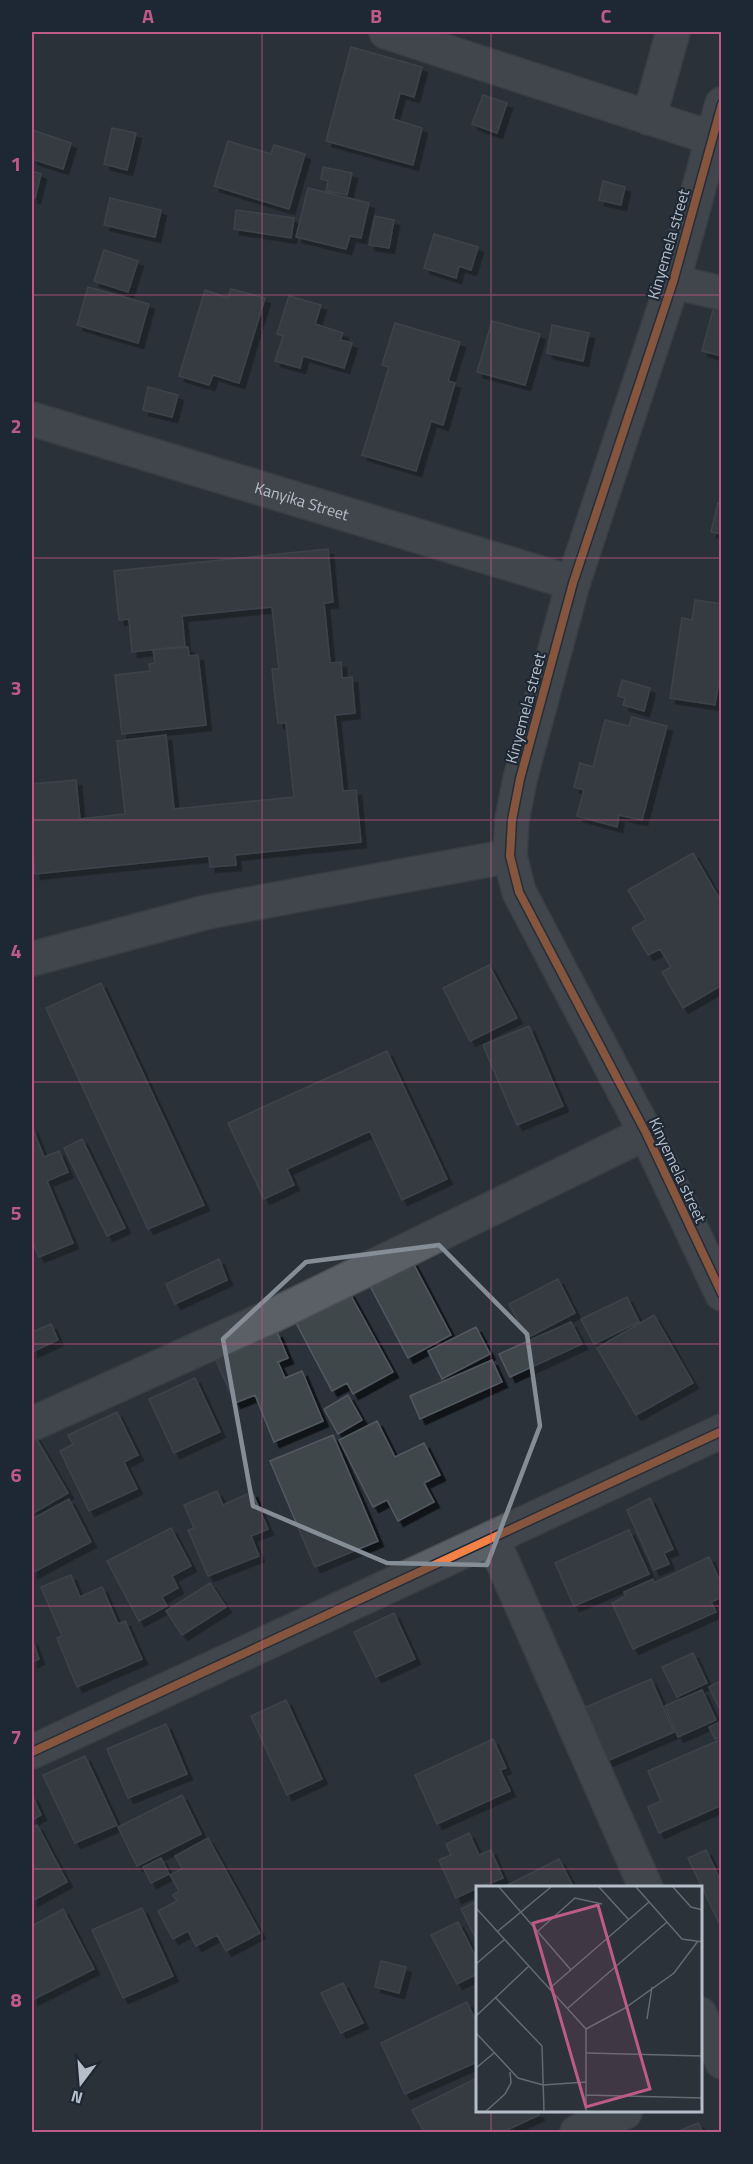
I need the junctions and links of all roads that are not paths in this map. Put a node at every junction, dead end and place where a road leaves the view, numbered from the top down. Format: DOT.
graph roads {
  1 [pos="386,32"];
  2 [pos="673,32"];
  3 [pos="722,104"];
  4 [pos="649,118"];
  5 [pos="712,138"];
  6 [pos="673,282"];
  7 [pos="722,293"];
  8 [pos="32,418"];
  9 [pos="573,583"];
  10 [pos="510,856"];
  11 [pos="32,959"];
  12 [pos="646,1133"];
  13 [pos="722,1294"];
  14 [pos="32,1424"];
  15 [pos="722,1431"];
  16 [pos="492,1538"];
  17 [pos="32,1752"];
  18 [pos="645,1886"];
  19 [pos="702,2018"];
  20 [pos="722,2062"];
  21 [pos="722,2069"];
  22 [pos="702,2077"];
  23 [pos="623,2113"];
  24 [pos="577,2133"];
  1 -- 4 [label="street"];
  2 -- 4 [label="street"];
  3 -- 5 [label="street, Kinyemela street"];
  4 -- 5 [label="street"];
  5 -- 6 [label="street, Kinyemela street"];
  6 -- 7 [label="street"];
  6 -- 9 [label="street, Kinyemela street"];
  8 -- 9 [label="street, Kanyika Street"];
  9 -- 10 [label="street, Kinyemela street"];
  10 -- 11 [label="street"];
  10 -- 12 [label="street, Kinyemela street"];
  12 -- 13 [label="street, Kinyemela street"];
  12 -- 14 [label="street"];
  15 -- 16 [label="street"];
  16 -- 17 [label="street"];
  16 -- 18 [label="street"];
  19 -- 20 [label="street"];
  21 -- 22 [label="street"];
  23 -- 24 [label="street"];
}
